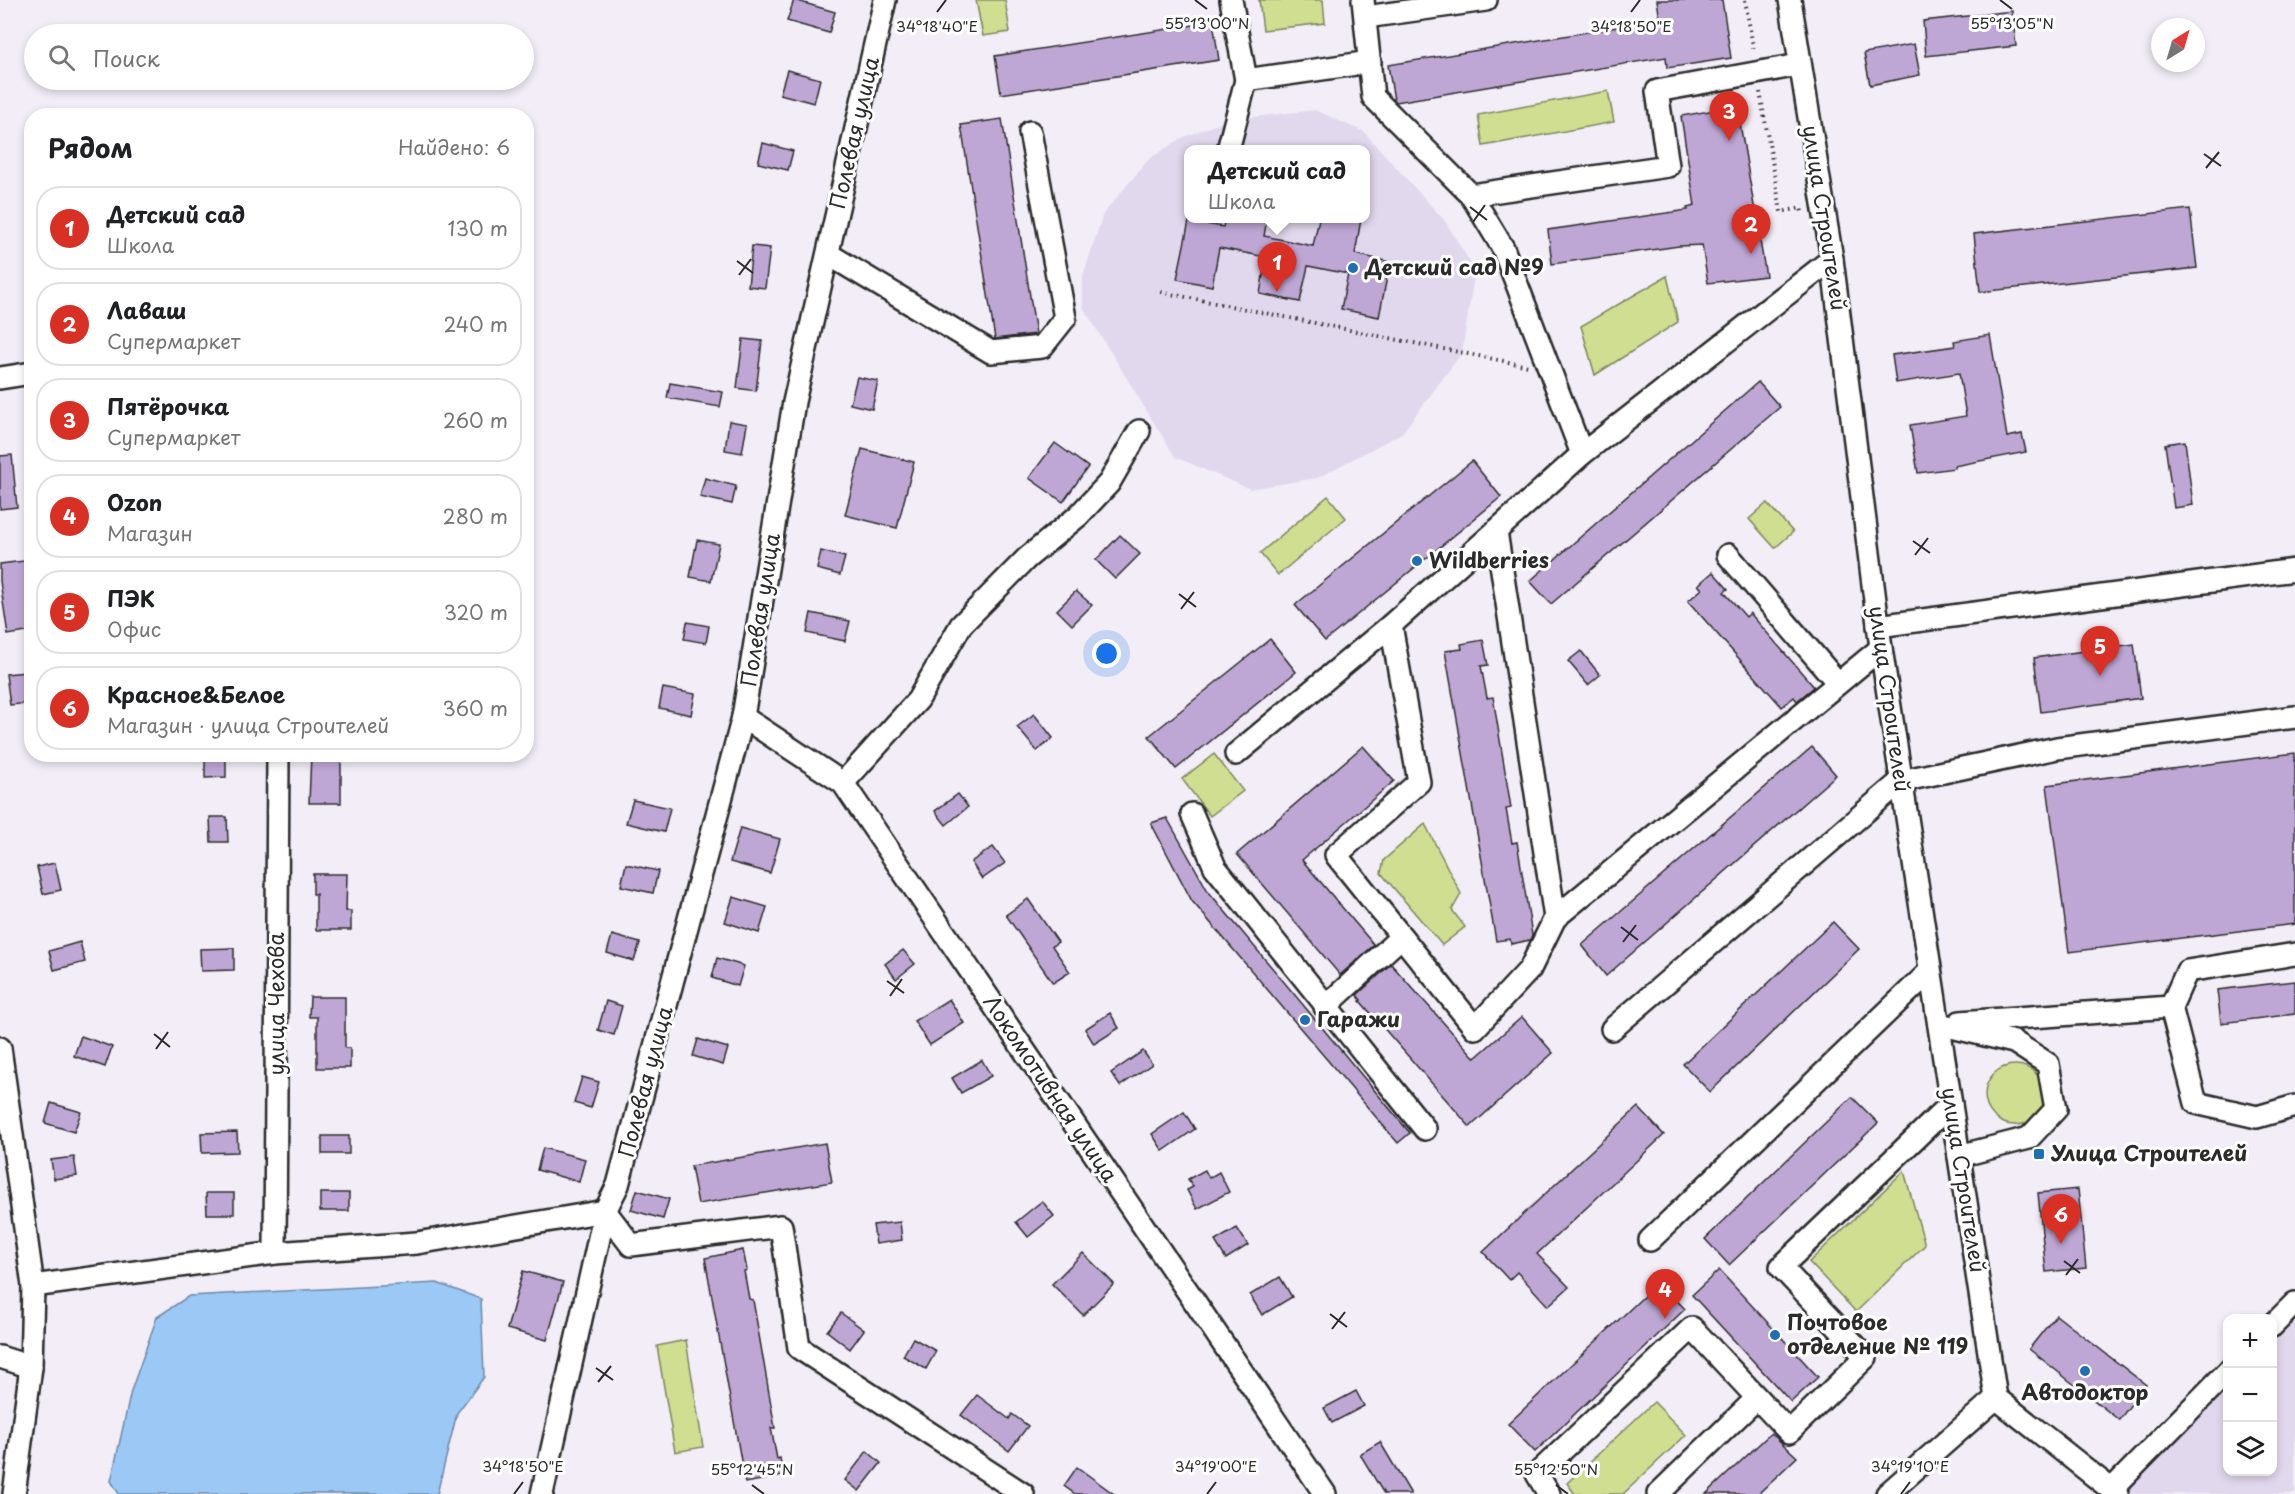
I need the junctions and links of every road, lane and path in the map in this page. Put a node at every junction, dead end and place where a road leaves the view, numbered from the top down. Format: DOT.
graph roads {
  1 [pos="885,0"];
  2 [pos="1231,0"];
  3 [pos="1486,0"];
  4 [pos="1745,0"];
  5 [pos="1790,0"];
  6 [pos="1365,9"];
  7 [pos="1370,62"];
  8 [pos="1799,64"];
  9 [pos="1757,72"];
  10 [pos="1246,80"];
  11 [pos="1030,132"];
  12 [pos="1229,145"];
  13 [pos="1471,195"];
  14 [pos="1803,219"];
  15 [pos="828,254"];
  16 [pos="1832,259"];
  17 [pos="1161,292"];
  18 [pos="1550,371"];
  19 [pos="24,375"];
  20 [pos="0,378"];
  21 [pos="1139,431"];
  22 [pos="1582,454"];
  23 [pos="1496,531"];
  24 [pos="1728,555"];
  25 [pos="2295,570"];
  26 [pos="1391,625"];
  27 [pos="1878,626"];
  28 [pos="1881,648"];
  29 [pos="1838,683"];
  30 [pos="743,717"];
  31 [pos="2295,717"];
  32 [pos="1236,754"];
  33 [pos="278,762"];
  34 [pos="1901,781"];
  35 [pos="843,783"];
  36 [pos="1192,814"];
  37 [pos="1555,918"];
  38 [pos="1401,937"];
  39 [pos="2295,954"];
  40 [pos="1930,971"];
  41 [pos="1325,1007"];
  42 [pos="2171,1007"];
  43 [pos="1939,1024"];
  44 [pos="1612,1029"];
  45 [pos="0,1048"];
  46 [pos="1951,1104"];
  47 [pos="2295,1106"];
  48 [pos="1425,1129"];
  49 [pos="1959,1156"];
  50 [pos="605,1211"];
  51 [pos="1650,1240"];
  52 [pos="276,1253"];
  53 [pos="33,1286"];
  54 [pos="2295,1303"];
  55 [pos="2277,1321"];
  56 [pos="0,1357"];
  57 [pos="31,1366"];
  58 [pos="2223,1376"];
  59 [pos="1757,1398"];
  60 [pos="1996,1398"];
  61 [pos="2115,1492"];
  62 [pos="14,1494"];
  63 [pos="542,1494"];
  64 [pos="1023,1494"];
  65 [pos="1325,1494"];
  66 [pos="1549,1494"];
  67 [pos="1658,1494"];
  68 [pos="1887,1494"];
  1 -- 15 [label="street, Полевая улица"];
  2 -- 10 [label="street"];
  3 -- 6 [label="street"];
  4 -- 9 [label="path"];
  5 -- 8 [label="street, улица Строителей"];
  6 -- 7 [label="street"];
  7 -- 10 [label="street"];
  7 -- 13 [label="street"];
  8 -- 9 [label="street"];
  8 -- 16 [label="street, улица Строителей"];
  9 -- 13 [label="street"];
  9 -- 14 [label="path"];
  10 -- 12 [label="street"];
  11 -- 15 [label="street"];
  13 -- 18 [label="street"];
  15 -- 30 [label="street, Полевая улица"];
  16 -- 22 [label="street"];
  16 -- 27 [label="street, улица Строителей"];
  17 -- 18 [label="path"];
  18 -- 22 [label="street"];
  19 -- 20 [label="street"];
  21 -- 35 [label="street"];
  22 -- 23 [label="street"];
  23 -- 26 [label="street"];
  23 -- 37 [label="street"];
  24 -- 29 [label="street"];
  25 -- 27 [label="street"];
  26 -- 32 [label="street"];
  26 -- 38 [label="street"];
  27 -- 28 [label="street, улица Строителей"];
  28 -- 29 [label="street"];
  28 -- 34 [label="street, улица Строителей"];
  29 -- 37 [label="street"];
  30 -- 35 [label="street, Локомотивная улица"];
  30 -- 50 [label="street, Полевая улица"];
  31 -- 34 [label="street"];
  33 -- 52 [label="street, улица Чехова"];
  34 -- 40 [label="street, улица Строителей"];
  34 -- 44 [label="street"];
  35 -- 65 [label="street, Локомотивная улица"];
  36 -- 41 [label="street"];
  37 -- 38 [label="street"];
  38 -- 41 [label="street"];
  39 -- 42 [label="street"];
  40 -- 43 [label="street, улица Строителей"];
  40 -- 51 [label="street"];
  41 -- 48 [label="street"];
  42 -- 43 [label="street"];
  42 -- 47 [label="street"];
  43 -- 46 [label="street, улица Строителей"];
  43 -- 49 [label="street"];
  45 -- 53 [label="street"];
  46 -- 49 [label="street, улица Строителей"];
  46 -- 59 [label="street"];
  49 -- 60 [label="street, улица Строителей"];
  50 -- 52 [label="street"];
  50 -- 63 [label="street, Полевая улица"];
  50 -- 64 [label="street"];
  52 -- 53 [label="street"];
  53 -- 57 [label="street"];
  54 -- 55 [label="street"];
  56 -- 57 [label="street"];
  57 -- 62 [label="street"];
  58 -- 61 [label="street"];
  59 -- 66 [label="street"];
  59 -- 67 [label="street"];
  60 -- 61 [label="street"];
  60 -- 68 [label="street"];
}
